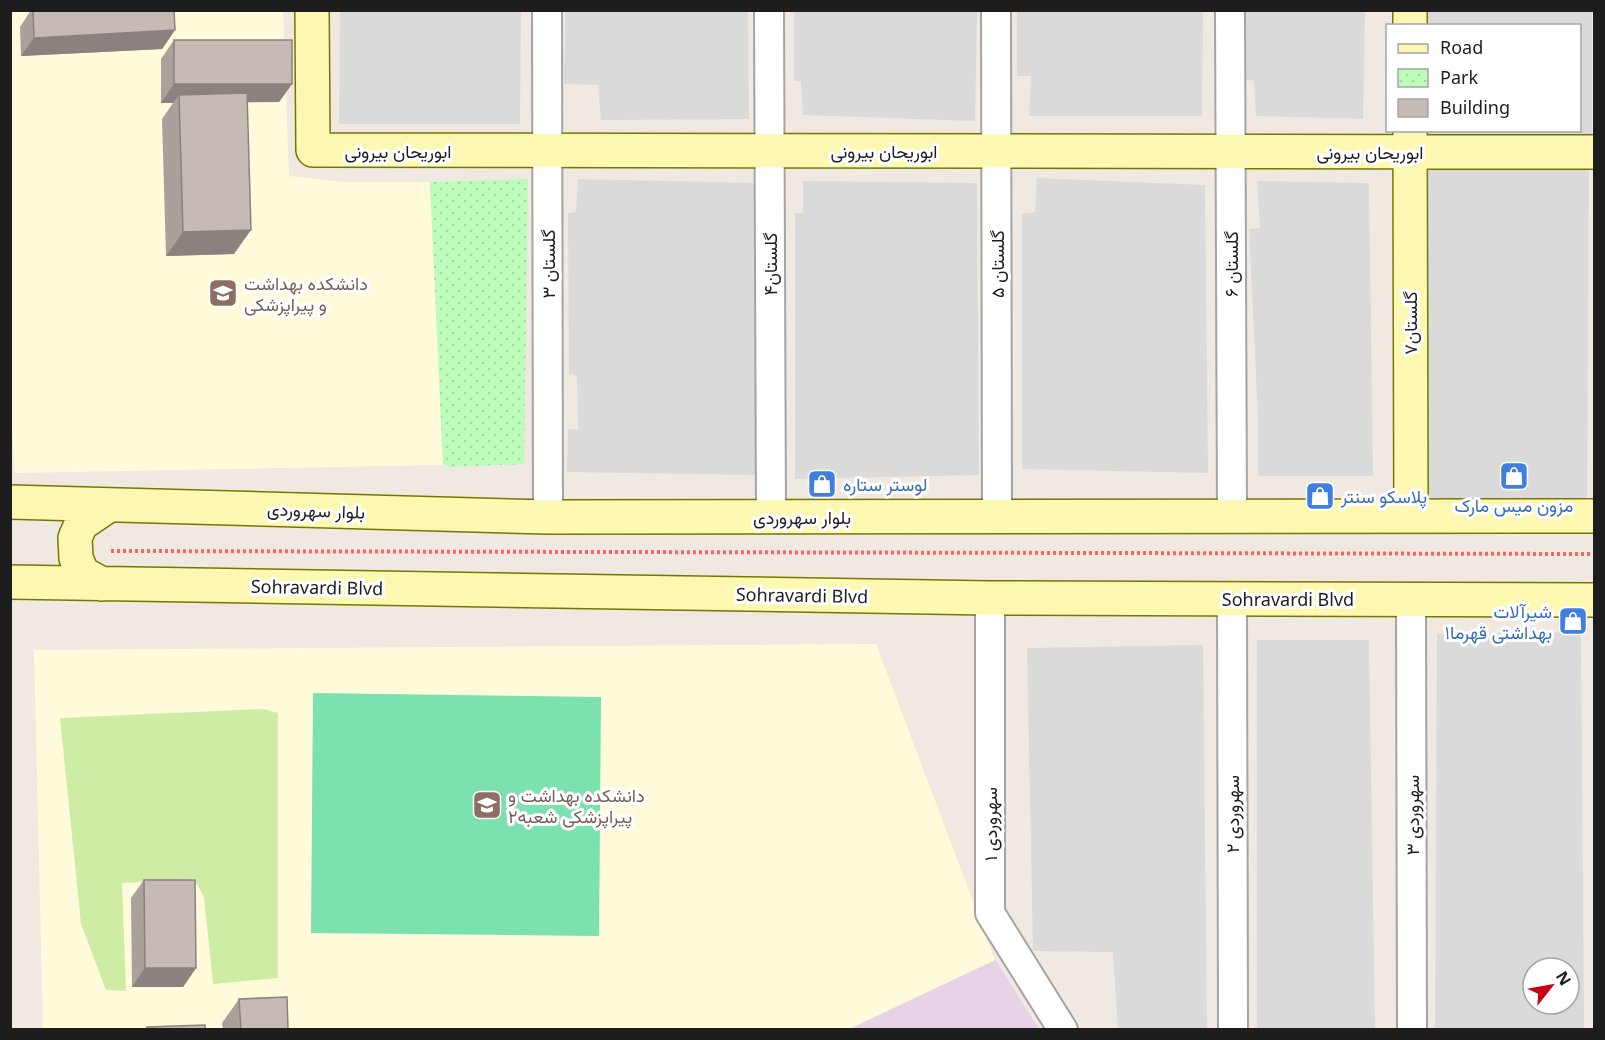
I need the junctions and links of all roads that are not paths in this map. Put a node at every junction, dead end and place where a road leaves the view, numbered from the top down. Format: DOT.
graph roads {
  1 [pos="312,10"];
  2 [pos="547,10"];
  3 [pos="769,10"];
  4 [pos="996,10"];
  5 [pos="1230,10"];
  6 [pos="1410,141"];
  7 [pos="547,151"];
  8 [pos="770,151"];
  9 [pos="996,151"];
  10 [pos="1231,152"];
  11 [pos="1594,152"];
  12 [pos="10,502"];
  13 [pos="109,505"];
  14 [pos="1411,516"];
  15 [pos="1594,516"];
  16 [pos="548,517"];
  17 [pos="771,517"];
  18 [pos="997,517"];
  19 [pos="1232,517"];
  20 [pos="10,582"];
  21 [pos="102,584"];
  22 [pos="990,598"];
  23 [pos="1232,599"];
  24 [pos="1411,600"];
  25 [pos="1594,600"];
  26 [pos="1063,1029"];
  27 [pos="1233,1029"];
  28 [pos="1412,1029"];
  1 -- 7 [label="main road, ابوریحان بیرونی"];
  2 -- 7 [label="street, گلستان ۳"];
  3 -- 8 [label="street, گلستان۴"];
  4 -- 9 [label="street, گلستان ۵"];
  5 -- 10 [label="street, گلستان ۶"];
  6 -- 10 [label="main road, ابوریحان بیرونی"];
  6 -- 11 [label="main road, ابوریحان بیرونی"];
  6 -- 14 [label="main road, گلستان۷"];
  7 -- 8 [label="main road, ابوریحان بیرونی"];
  7 -- 16 [label="street, گلستان ۳"];
  8 -- 9 [label="main road, ابوریحان بیرونی"];
  8 -- 17 [label="street, گلستان۴"];
  9 -- 10 [label="main road, ابوریحان بیرونی"];
  9 -- 18 [label="street, گلستان ۵"];
  10 -- 19 [label="street, گلستان ۶"];
  12 -- 13 [label="main road, بلوار سهروردی"];
  13 -- 16 [label="main road, بلوار سهروردی"];
  13 -- 21 [label="main road"];
  14 -- 15 [label="main road, بلوار سهروردی"];
  14 -- 19 [label="main road, بلوار سهروردی"];
  16 -- 17 [label="main road, بلوار سهروردی"];
  17 -- 18 [label="main road, بلوار سهروردی"];
  18 -- 19 [label="main road, بلوار سهروردی"];
  20 -- 21 [label="main road, Sohravardi Blvd"];
  21 -- 22 [label="main road, Sohravardi Blvd"];
  22 -- 23 [label="main road, Sohravardi Blvd"];
  22 -- 26 [label="street, سهروردی ۱"];
  23 -- 24 [label="main road, Sohravardi Blvd"];
  23 -- 27 [label="street, سهروردی ۲"];
  24 -- 25 [label="main road, Sohravardi Blvd"];
  24 -- 28 [label="street, سهروردی ۳"];
}
